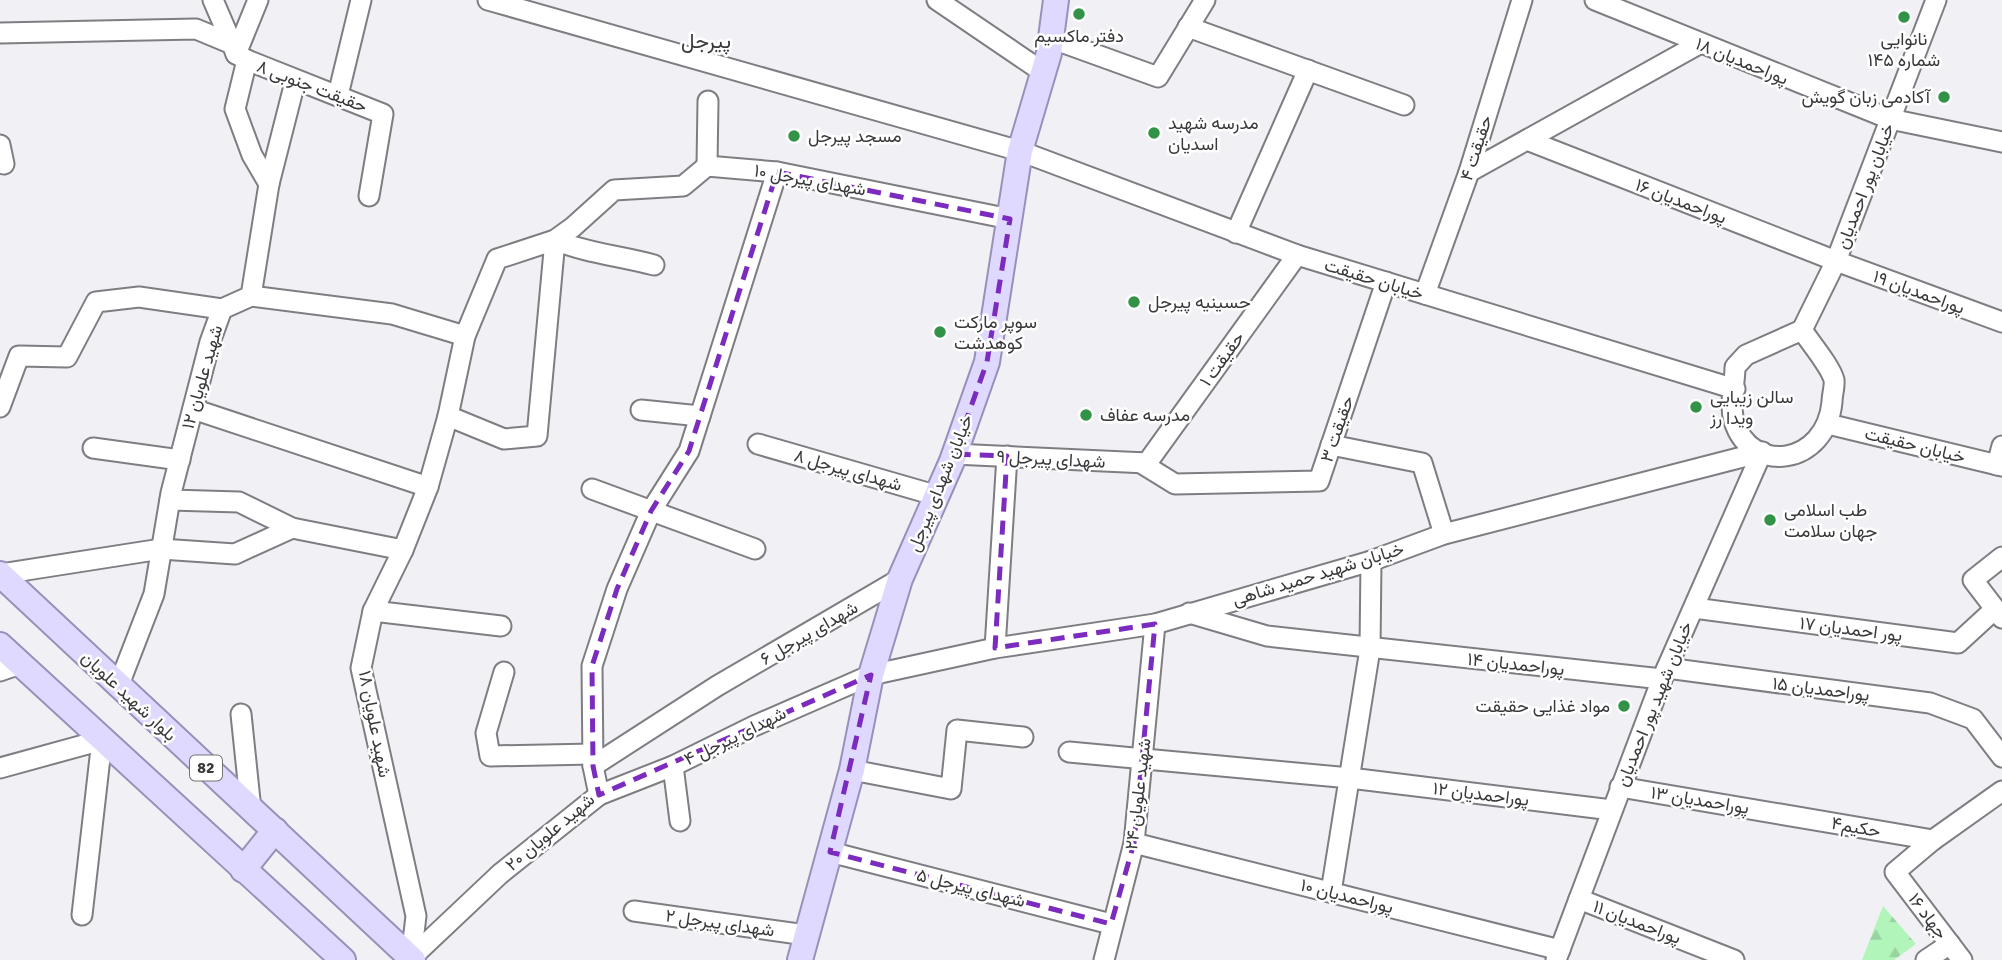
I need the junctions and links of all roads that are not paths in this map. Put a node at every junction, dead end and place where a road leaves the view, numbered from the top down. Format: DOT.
graph roads {
  1 [pos="213,0"];
  2 [pos="258,0"];
  3 [pos="361,0"];
  4 [pos="488,0"];
  5 [pos="937,0"];
  6 [pos="1056,0"];
  7 [pos="1205,0"];
  8 [pos="1522,0"];
  9 [pos="1595,0"];
  10 [pos="1936,0"];
  11 [pos="555,10"];
  12 [pos="1188,27"];
  13 [pos="0,33"];
  14 [pos="1050,38"];
  15 [pos="1699,44"];
  16 [pos="238,53"];
  17 [pos="1308,70"];
  18 [pos="1043,72"];
  19 [pos="295,82"];
  20 [pos="338,95"];
  21 [pos="708,101"];
  22 [pos="1405,106"];
  23 [pos="1890,119"];
  24 [pos="1527,140"];
  25 [pos="2002,142"];
  26 [pos="1020,151"];
  27 [pos="707,166"];
  28 [pos="776,172"];
  29 [pos="1469,172"];
  30 [pos="269,184"];
  31 [pos="369,196"];
  32 [pos="1010,219"];
  33 [pos="1236,233"];
  34 [pos="555,240"];
  35 [pos="1297,255"];
  36 [pos="1836,261"];
  37 [pos="654,265"];
  38 [pos="1386,282"];
  39 [pos="1425,294"];
  40 [pos="251,296"];
  41 [pos="222,309"];
  42 [pos="2002,322"];
  43 [pos="1802,330"];
  44 [pos="465,336"];
  45 [pos="1735,389"];
  46 [pos="0,407"];
  47 [pos="193,409"];
  48 [pos="641,410"];
  49 [pos="449,416"];
  50 [pos="700,416"];
  51 [pos="1828,424"];
  52 [pos="758,444"];
  53 [pos="1331,445"];
  54 [pos="2002,446"];
  55 [pos="93,448"];
  56 [pos="1762,452"];
  57 [pos="954,454"];
  58 [pos="1007,456"];
  59 [pos="180,460"];
  60 [pos="1144,463"];
  61 [pos="1999,466"];
  62 [pos="428,487"];
  63 [pos="592,489"];
  64 [pos="938,496"];
  65 [pos="170,500"];
  66 [pos="651,511"];
  67 [pos="292,528"];
  68 [pos="1444,534"];
  69 [pos="161,549"];
  70 [pos="755,549"];
  71 [pos="403,550"];
  72 [pos="2002,557"];
  73 [pos="1371,561"];
  74 [pos="0,574"];
  75 [pos="900,579"];
  76 [pos="1694,608"];
  77 [pos="373,611"];
  78 [pos="1188,613"];
  79 [pos="1999,614"];
  80 [pos="1155,624"];
  81 [pos="501,626"];
  82 [pos="0,645"];
  83 [pos="995,648"];
  84 [pos="1370,649"];
  85 [pos="10,667"];
  86 [pos="504,673"];
  87 [pos="1664,674"];
  88 [pos="871,675"];
  89 [pos="118,687"];
  90 [pos="241,714"];
  91 [pos="1023,737"];
  92 [pos="102,740"];
  93 [pos="1069,752"];
  94 [pos="2002,757"];
  95 [pos="593,760"];
  96 [pos="1144,760"];
  97 [pos="673,766"];
  98 [pos="0,768"];
  99 [pos="852,770"];
  100 [pos="1350,778"];
  101 [pos="1620,788"];
  102 [pos="2002,790"];
  103 [pos="599,795"];
  104 [pos="251,810"];
  105 [pos="1612,810"];
  106 [pos="1780,813"];
  107 [pos="680,821"];
  108 [pos="275,830"];
  109 [pos="1933,840"];
  110 [pos="1134,843"];
  111 [pos="830,852"];
  112 [pos="243,870"];
  113 [pos="1331,892"];
  114 [pos="1579,899"];
  115 [pos="634,911"];
  116 [pos="82,915"];
  117 [pos="1111,924"];
  118 [pos="806,935"];
  119 [pos="1950,944"];
  120 [pos="1558,955"];
  121 [pos="412,959"];
  122 [pos="343,960"];
  123 [pos="800,960"];
  124 [pos="1104,960"];
  125 [pos="1734,960"];
  126 [pos="1926,960"];
  127 [pos="1962,960"];
  1 -- 16 [label="street"];
  2 -- 16 [label="street"];
  3 -- 20 [label="street"];
  4 -- 11 [label="street, خیابان حقیقت"];
  5 -- 18 [label="street"];
  6 -- 14 [label="main road, خیابان شهدای پیرجل"];
  7 -- 12 [label="street"];
  8 -- 29 [label="street, حقیقت ۴"];
  9 -- 15 [label="street, پوراحمدیان ۱۸"];
  10 -- 23 [label="street, خیابان پور احمدیان"];
  11 -- 26 [label="street, خیابان حقیقت"];
  12 -- 14 [label="street"];
  12 -- 17 [label="street"];
  13 -- 16 [label="street, حقیقت جنوبی ۸"];
  14 -- 18 [label="main road, خیابان شهدای پیرجل"];
  15 -- 23 [label="street, پوراحمدیان ۱۸"];
  15 -- 24 [label="street"];
  16 -- 19 [label="street, حقیقت جنوبی ۸"];
  16 -- 30 [label="street"];
  17 -- 22 [label="street"];
  17 -- 33 [label="street"];
  18 -- 26 [label="main road, خیابان شهدای پیرجل"];
  19 -- 20 [label="street, حقیقت جنوبی ۸"];
  19 -- 30 [label="street"];
  20 -- 31 [label="street, حقیقت جنوبی ۸"];
  21 -- 27 [label="street"];
  23 -- 25 [label="street, پوراحمدیان ۱۸"];
  23 -- 36 [label="street, خیابان پور احمدیان"];
  24 -- 29 [label="street"];
  24 -- 36 [label="street, پوراحمدیان ۱۶"];
  26 -- 32 [label="main road, خیابان شهدای پیرجل"];
  26 -- 33 [label="street, خیابان حقیقت"];
  27 -- 28 [label="street, شهدای پیرجل ۱۰"];
  27 -- 34 [label="street, شهید علویان ۱۸"];
  28 -- 32 [label="street, شهدای پیرجل ۱۰"];
  28 -- 50 [label="street, شهید علویان ۲۰"];
  29 -- 39 [label="street, حقیقت ۴"];
  30 -- 40 [label="street"];
  32 -- 57 [label="main road, خیابان شهدای پیرجل"];
  33 -- 35 [label="street, خیابان حقیقت"];
  34 -- 37 [label="street"];
  34 -- 44 [label="street, شهید علویان ۱۸"];
  34 -- 49 [label="street"];
  35 -- 38 [label="street, خیابان حقیقت"];
  35 -- 60 [label="street, حقیقت ۱"];
  36 -- 42 [label="street, پوراحمدیان ۱۹"];
  36 -- 43 [label="street, خیابان پور احمدیان"];
  38 -- 39 [label="street, خیابان حقیقت"];
  38 -- 53 [label="street, حقیقت ۳"];
  39 -- 45 [label="street, خیابان حقیقت"];
  40 -- 41 [label="street, شهید علویان ۱۲"];
  40 -- 44 [label="street"];
  41 -- 46 [label="street"];
  41 -- 47 [label="street, شهید علویان ۱۲"];
  43 -- 45 [label="street"];
  43 -- 51 [label="street"];
  44 -- 49 [label="street, شهید علویان ۱۸"];
  45 -- 56 [label="street"];
  47 -- 59 [label="street, شهید علویان ۱۲"];
  47 -- 62 [label="street"];
  48 -- 50 [label="street"];
  49 -- 62 [label="street, شهید علویان ۱۸"];
  50 -- 66 [label="street, شهید علویان ۲۰"];
  51 -- 56 [label="street"];
  51 -- 61 [label="street, خیابان حقیقت"];
  52 -- 64 [label="street, شهدای پیرجل ۸"];
  53 -- 60 [label="street, حقیقت ۳"];
  53 -- 68 [label="street"];
  54 -- 61 [label="street"];
  55 -- 59 [label="street"];
  56 -- 68 [label="street, خیابان شهید حمید شاهی"];
  56 -- 76 [label="street, خیابان شهید پور احمدیان"];
  57 -- 58 [label="street, شهدای پیرجل ۹"];
  57 -- 64 [label="main road, خیابان شهدای پیرجل"];
  58 -- 60 [label="street, شهدای پیرجل ۹"];
  58 -- 83 [label="street"];
  59 -- 65 [label="street, شهید علویان ۱۲"];
  62 -- 71 [label="street, شهید علویان ۱۸"];
  63 -- 66 [label="street"];
  64 -- 75 [label="main road, خیابان شهدای پیرجل"];
  65 -- 67 [label="street"];
  65 -- 69 [label="street, شهید علویان ۱۲"];
  66 -- 70 [label="street"];
  66 -- 95 [label="street, شهید علویان ۲۰"];
  67 -- 69 [label="street"];
  67 -- 71 [label="street"];
  68 -- 73 [label="street, خیابان شهید حمید شاهی"];
  69 -- 74 [label="street"];
  69 -- 89 [label="street, شهید علویان ۱۲"];
  71 -- 77 [label="street, شهید علویان ۱۸"];
  72 -- 79 [label="street"];
  73 -- 78 [label="street, خیابان شهید حمید شاهی"];
  73 -- 84 [label="street"];
  74 -- 89 [label="main road, بلوار شهید علویان / 82"];
  75 -- 88 [label="main road, خیابان شهدای پیرجل"];
  75 -- 95 [label="street, شهدای پیرجل ۶"];
  76 -- 79 [label="street, پور احمدیان ۱۷"];
  76 -- 87 [label="street, خیابان شهید پور احمدیان"];
  77 -- 81 [label="street"];
  77 -- 121 [label="street, شهید علویان ۱۸"];
  78 -- 80 [label="street, خیابان شهید حمید شاهی"];
  78 -- 84 [label="street, پوراحمدیان ۱۴"];
  80 -- 83 [label="street, خیابان شهید حمید شاهی"];
  80 -- 96 [label="street, شهید علویان ۲۴"];
  82 -- 85 [label="main road"];
  83 -- 88 [label="street, خیابان شهید حمید شاهی"];
  84 -- 87 [label="street, پوراحمدیان ۱۴"];
  84 -- 100 [label="street"];
  85 -- 92 [label="main road"];
  86 -- 95 [label="street"];
  87 -- 94 [label="street, پوراحمدیان ۱۵"];
  87 -- 101 [label="street, خیابان شهید پور احمدیان"];
  88 -- 97 [label="street, شهدای پیرجل ۴"];
  88 -- 99 [label="main road, خیابان شهدای پیرجل"];
  89 -- 104 [label="main road, بلوار شهید علویان / 82"];
  90 -- 104 [label="street"];
  91 -- 99 [label="street"];
  92 -- 98 [label="street"];
  92 -- 112 [label="main road"];
  92 -- 116 [label="street"];
  93 -- 96 [label="street, پوراحمدیان ۱۲"];
  95 -- 103 [label="street, شهید علویان ۲۰"];
  96 -- 100 [label="street, پوراحمدیان ۱۲"];
  96 -- 110 [label="street, شهید علویان ۲۴"];
  97 -- 103 [label="street, شهدای پیرجل ۴"];
  97 -- 107 [label="street"];
  99 -- 111 [label="main road, خیابان شهدای پیرجل"];
  100 -- 105 [label="street, پوراحمدیان ۱۲"];
  100 -- 113 [label="street"];
  101 -- 105 [label="street, خیابان شهید پور احمدیان"];
  101 -- 106 [label="street, پوراحمدیان ۱۳"];
  102 -- 109 [label="street"];
  103 -- 121 [label="street, شهید علویان ۲۰"];
  104 -- 108 [label="main road, بلوار شهید علویان / 82"];
  105 -- 114 [label="street, خیابان شهید پور احمدیان"];
  106 -- 109 [label="street, حکیم۴"];
  108 -- 112 [label="main road"];
  108 -- 121 [label="main road, بلوار شهید علویان / 82"];
  109 -- 119 [label="street, جهاد ۱۶"];
  110 -- 113 [label="street, پوراحمدیان ۱۰"];
  110 -- 117 [label="street, شهید علویان ۲۴"];
  111 -- 117 [label="street, شهدای پیرجل ۵"];
  111 -- 118 [label="main road, خیابان شهدای پیرجل"];
  112 -- 122 [label="main road"];
  113 -- 120 [label="street, پوراحمدیان ۱۰"];
  114 -- 120 [label="street, خیابان شهید پور احمدیان"];
  114 -- 125 [label="street, پوراحمدیان ۱۱"];
  115 -- 118 [label="street, شهدای پیرجل ۲"];
  117 -- 124 [label="street, شهید علویان ۲۴"];
  118 -- 123 [label="main road, خیابان شهدای پیرجل"];
  119 -- 126 [label="street"];
  119 -- 127 [label="street, جهاد ۱۶"];
}
